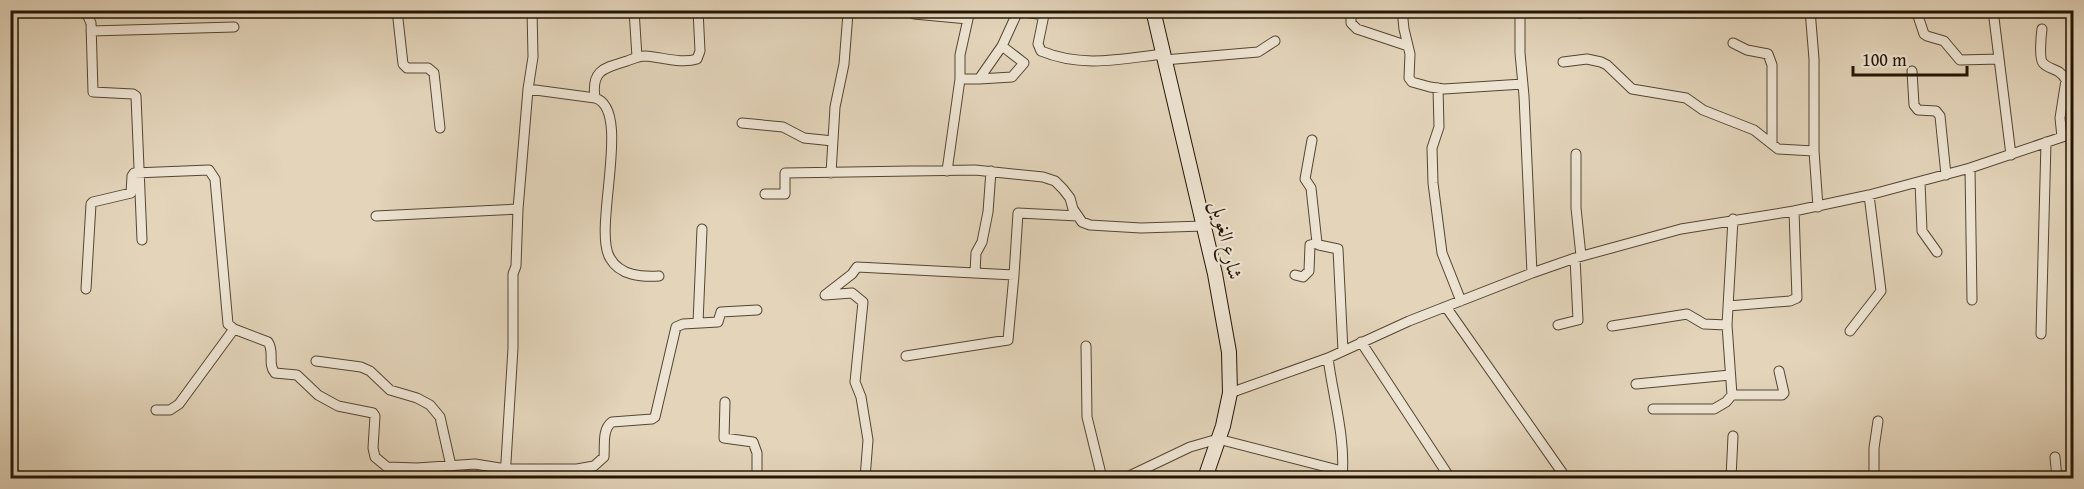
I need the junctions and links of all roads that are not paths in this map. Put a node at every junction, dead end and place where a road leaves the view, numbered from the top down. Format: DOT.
graph roads {
  1 [pos="85,10"];
  2 [pos="398,10"];
  3 [pos="532,10"];
  4 [pos="634,10"];
  5 [pos="698,10"];
  6 [pos="1153,10"];
  7 [pos="1351,10"];
  8 [pos="1402,10"];
  9 [pos="1520,10"];
  10 [pos="1572,10"];
  11 [pos="1596,10"];
  12 [pos="1810,10"];
  13 [pos="1916,10"];
  14 [pos="1993,10"];
  15 [pos="848,13"];
  16 [pos="1045,13"];
  17 [pos="915,14"];
  18 [pos="969,15"];
  19 [pos="234,27"];
  20 [pos="2042,29"];
  21 [pos="91,31"];
  22 [pos="1275,41"];
  23 [pos="1733,43"];
  24 [pos="1002,46"];
  25 [pos="1408,46"];
  26 [pos="1041,51"];
  27 [pos="637,57"];
  28 [pos="1163,57"];
  29 [pos="1999,59"];
  30 [pos="1563,62"];
  31 [pos="1024,63"];
  32 [pos="1912,71"];
  33 [pos="960,79"];
  34 [pos="979,79"];
  35 [pos="1523,84"];
  36 [pos="1438,88"];
  37 [pos="528,89"];
  38 [pos="595,98"];
  39 [pos="742,123"];
  40 [pos="440,128"];
  41 [pos="2073,133"];
  42 [pos="2062,137"];
  43 [pos="1312,140"];
  44 [pos="833,141"];
  45 [pos="1772,142"];
  46 [pos="2046,142"];
  47 [pos="1814,151"];
  48 [pos="1576,154"];
  49 [pos="2011,155"];
  50 [pos="1970,168"];
  51 [pos="947,171"];
  52 [pos="992,171"];
  53 [pos="139,172"];
  54 [pos="831,173"];
  55 [pos="1946,175"];
  56 [pos="1920,182"];
  57 [pos="765,194"];
  58 [pos="1869,195"];
  59 [pos="1818,207"];
  60 [pos="518,209"];
  61 [pos="1794,211"];
  62 [pos="376,216"];
  63 [pos="1078,216"];
  64 [pos="1733,219"];
  65 [pos="1204,226"];
  66 [pos="702,229"];
  67 [pos="142,240"];
  68 [pos="1317,243"];
  69 [pos="1937,252"];
  70 [pos="1578,257"];
  71 [pos="975,273"];
  72 [pos="1532,273"];
  73 [pos="1014,275"];
  74 [pos="1295,275"];
  75 [pos="659,276"];
  76 [pos="86,289"];
  77 [pos="1972,300"];
  78 [pos="1461,301"];
  79 [pos="1728,306"];
  80 [pos="1446,307"];
  81 [pos="757,310"];
  82 [pos="698,323"];
  83 [pos="1558,325"];
  84 [pos="1727,325"];
  85 [pos="1612,326"];
  86 [pos="234,329"];
  87 [pos="1850,331"];
  88 [pos="2041,334"];
  89 [pos="1361,342"];
  90 [pos="1086,346"];
  91 [pos="1343,351"];
  92 [pos="906,356"];
  93 [pos="1328,358"];
  94 [pos="316,361"];
  95 [pos="1779,371"];
  96 [pos="1730,375"];
  97 [pos="1636,384"];
  98 [pos="1230,393"];
  99 [pos="1732,395"];
  100 [pos="725,402"];
  101 [pos="1653,409"];
  102 [pos="156,410"];
  103 [pos="1878,421"];
  104 [pos="1733,436"];
  105 [pos="1218,439"];
  106 [pos="2055,457"];
  107 [pos="451,465"];
  108 [pos="505,474"];
  109 [pos="1342,475"];
  110 [pos="1206,476"];
  111 [pos="1667,477"];
  112 [pos="757,478"];
  113 [pos="865,478"];
  114 [pos="1102,478"];
  115 [pos="1125,478"];
  116 [pos="1224,478"];
  117 [pos="1450,478"];
  118 [pos="1566,478"];
  119 [pos="1682,478"];
  120 [pos="1731,478"];
  121 [pos="1874,478"];
  122 [pos="2057,478"];
  1 -- 21 [label="street"];
  2 -- 40 [label="street"];
  3 -- 37 [label="street"];
  4 -- 27 [label="street"];
  5 -- 27 [label="street"];
  6 -- 28 [label="street, شارع الغويل"];
  7 -- 25 [label="street"];
  8 -- 25 [label="street"];
  9 -- 35 [label="street"];
  10 -- 11 [label="street"];
  12 -- 47 [label="street"];
  13 -- 29 [label="street"];
  14 -- 29 [label="street"];
  15 -- 44 [label="street"];
  16 -- 24 [label="street"];
  16 -- 26 [label="street"];
  17 -- 18 [label="street"];
  18 -- 33 [label="street"];
  19 -- 21 [label="street"];
  20 -- 42 [label="street"];
  21 -- 53 [label="street"];
  22 -- 28 [label="street"];
  23 -- 45 [label="street"];
  24 -- 31 [label="street"];
  24 -- 34 [label="street"];
  25 -- 36 [label="street"];
  26 -- 28 [label="street"];
  26 -- 31 [label="street"];
  27 -- 38 [label="street"];
  28 -- 65 [label="street, شارع الغويل"];
  29 -- 49 [label="street"];
  30 -- 45 [label="street"];
  31 -- 34 [label="street"];
  32 -- 55 [label="street"];
  33 -- 34 [label="street"];
  33 -- 51 [label="street"];
  35 -- 36 [label="street"];
  35 -- 72 [label="street"];
  36 -- 78 [label="street"];
  37 -- 38 [label="street"];
  37 -- 60 [label="street"];
  38 -- 75 [label="street"];
  39 -- 44 [label="street"];
  41 -- 42 [label="street"];
  42 -- 46 [label="street"];
  43 -- 68 [label="street"];
  44 -- 54 [label="street"];
  45 -- 47 [label="street"];
  46 -- 49 [label="street"];
  46 -- 88 [label="street"];
  47 -- 59 [label="street"];
  48 -- 70 [label="street"];
  49 -- 50 [label="street"];
  50 -- 55 [label="street"];
  50 -- 77 [label="street"];
  51 -- 52 [label="street"];
  51 -- 54 [label="street"];
  52 -- 63 [label="street"];
  52 -- 71 [label="street"];
  53 -- 67 [label="street"];
  53 -- 76 [label="street"];
  53 -- 86 [label="street"];
  54 -- 57 [label="street"];
  55 -- 56 [label="street"];
  56 -- 58 [label="street"];
  56 -- 69 [label="street"];
  58 -- 59 [label="street"];
  58 -- 87 [label="street"];
  59 -- 61 [label="street"];
  60 -- 62 [label="street"];
  60 -- 108 [label="street"];
  61 -- 64 [label="street"];
  61 -- 79 [label="street"];
  63 -- 65 [label="street"];
  63 -- 73 [label="street"];
  64 -- 70 [label="street"];
  64 -- 79 [label="street"];
  65 -- 98 [label="street, شارع الغويل"];
  66 -- 82 [label="street"];
  68 -- 74 [label="street"];
  68 -- 91 [label="street"];
  70 -- 72 [label="street"];
  70 -- 83 [label="street"];
  71 -- 73 [label="street"];
  71 -- 113 [label="street"];
  72 -- 78 [label="street"];
  73 -- 92 [label="street"];
  78 -- 80 [label="street"];
  79 -- 84 [label="street"];
  80 -- 89 [label="street"];
  80 -- 118 [label="street"];
  81 -- 82 [label="street"];
  82 -- 108 [label="street"];
  84 -- 85 [label="street"];
  84 -- 96 [label="street"];
  86 -- 102 [label="street"];
  86 -- 107 [label="street"];
  89 -- 91 [label="street"];
  89 -- 117 [label="street"];
  90 -- 114 [label="street"];
  91 -- 93 [label="street"];
  93 -- 98 [label="street"];
  93 -- 109 [label="street"];
  94 -- 107 [label="street"];
  95 -- 99 [label="street"];
  96 -- 97 [label="street"];
  96 -- 99 [label="street"];
  98 -- 105 [label="street, شارع الغويل"];
  99 -- 101 [label="street"];
  100 -- 112 [label="street"];
  103 -- 121 [label="street"];
  104 -- 120 [label="street"];
  105 -- 109 [label="street"];
  105 -- 110 [label="street, شارع الغويل"];
  105 -- 115 [label="street"];
  106 -- 122 [label="street"];
  107 -- 108 [label="street"];
  110 -- 116 [label="street"];
  111 -- 119 [label="street"];
}
